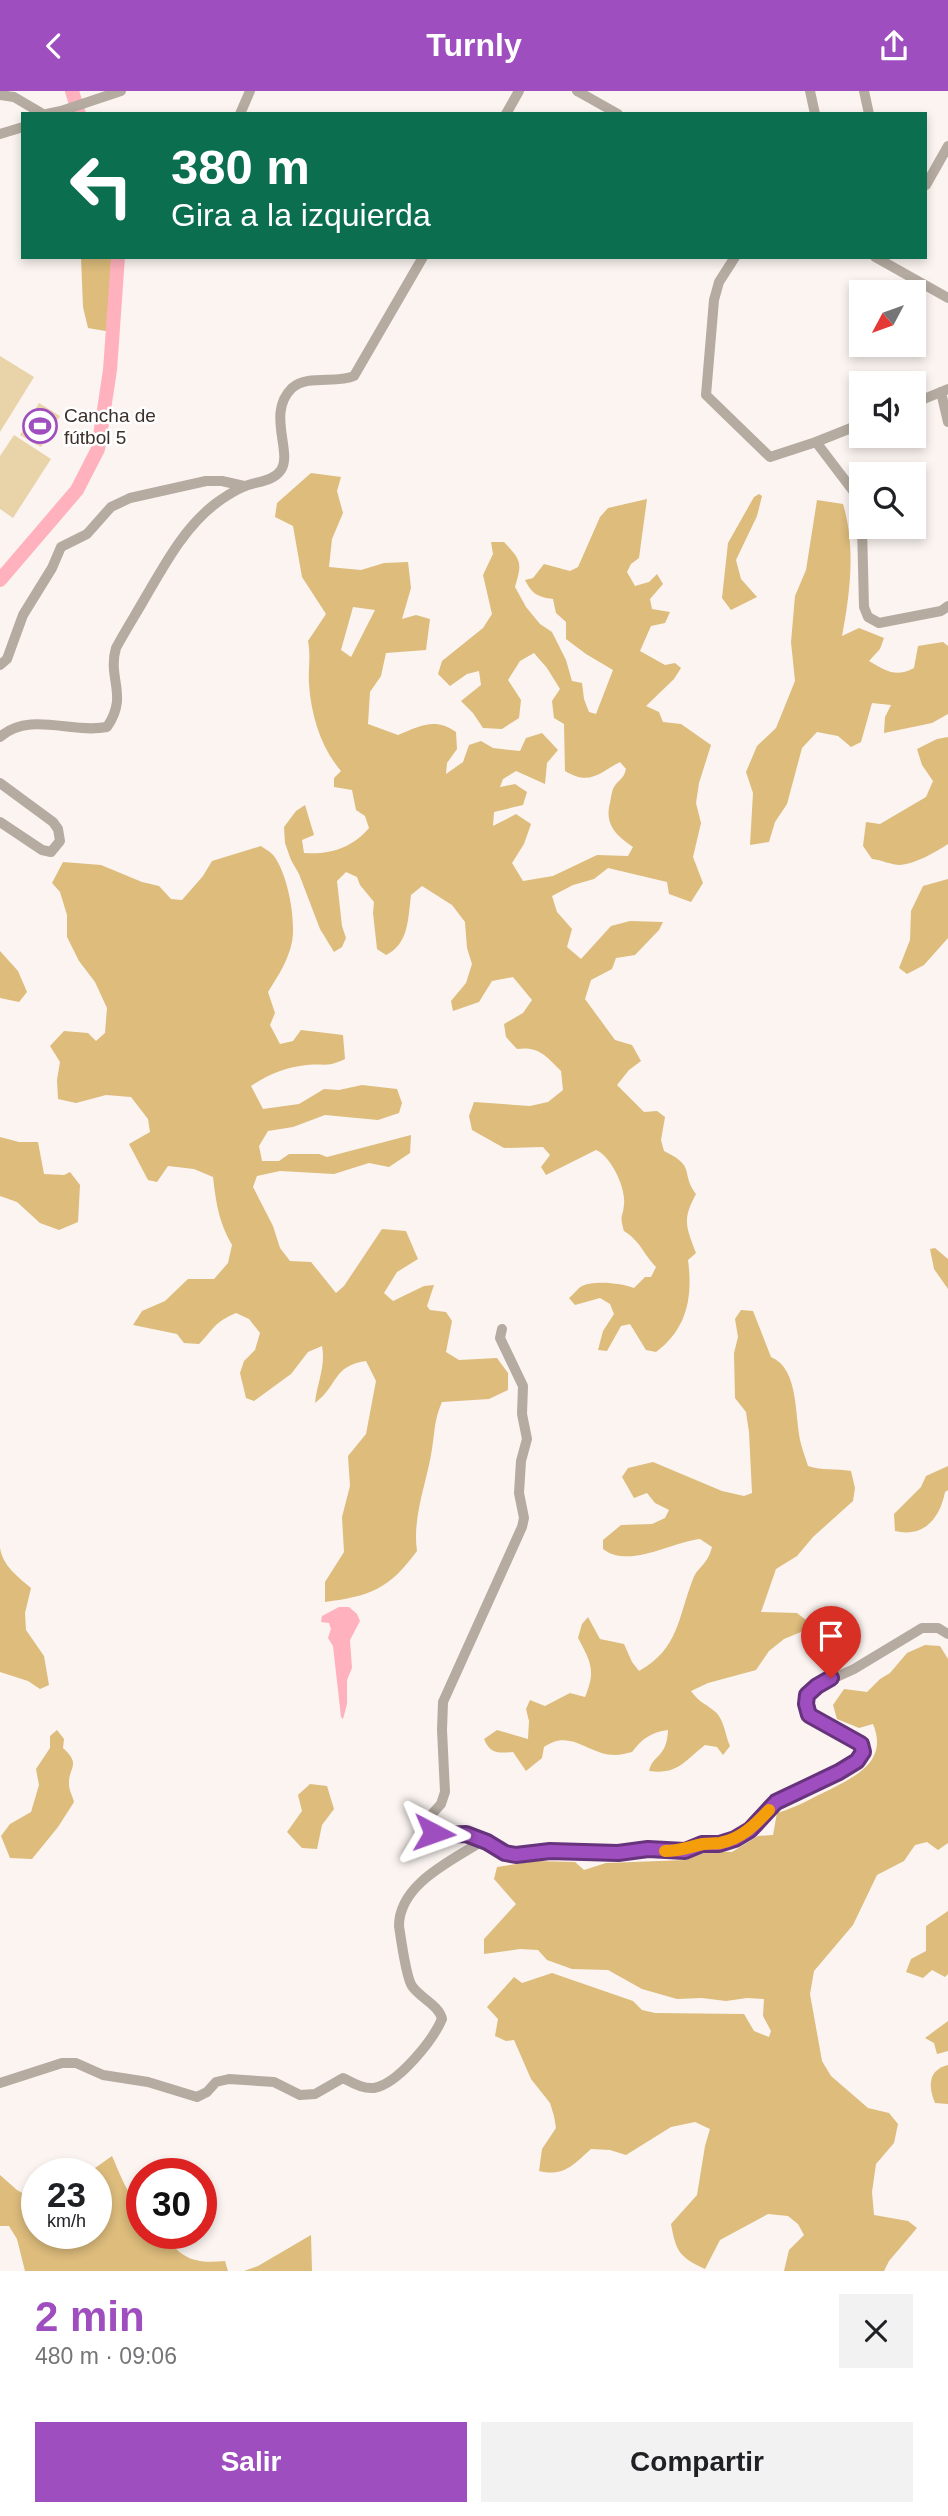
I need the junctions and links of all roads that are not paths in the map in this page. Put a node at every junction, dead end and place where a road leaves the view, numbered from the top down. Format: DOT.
graph roads {
  1 [pos="27,91"];
  2 [pos="121,91"];
  3 [pos="250,91"];
  4 [pos="519,91"];
  5 [pos="577,91"];
  6 [pos="810,91"];
  7 [pos="864,91"];
  8 [pos="0,95"];
  9 [pos="26,103"];
  10 [pos="39,112"];
  11 [pos="50,112"];
  12 [pos="241,112"];
  13 [pos="507,112"];
  14 [pos="614,112"];
  15 [pos="815,112"];
  16 [pos="869,112"];
  17 [pos="21,128"];
  18 [pos="0,134"];
  19 [pos="948,146"];
  20 [pos="927,183"];
  21 [pos="422,259"];
  22 [pos="734,259"];
  23 [pos="895,263"];
  24 [pos="948,298"];
  25 [pos="944,390"];
  26 [pos="926,398"];
  27 [pos="948,422"];
  28 [pos="849,429"];
  29 [pos="816,442"];
  30 [pos="849,485"];
  31 [pos="244,486"];
  32 [pos="862,539"];
  33 [pos="948,606"];
  34 [pos="0,666"];
  35 [pos="0,737"];
  36 [pos="0,783"];
  37 [pos="0,822"];
  38 [pos="502,1329"];
  39 [pos="948,1633"];
  40 [pos="487,1842"];
  41 [pos="0,2083"];
  1 -- 9 [label="street"];
  2 -- 11 [label="street"];
  3 -- 12 [label="street"];
  4 -- 13 [label="street"];
  5 -- 14 [label="street"];
  6 -- 15 [label="street"];
  7 -- 16 [label="street"];
  8 -- 9 [label="street"];
  9 -- 10 [label="street"];
  17 -- 18 [label="street"];
  19 -- 20 [label="street"];
  21 -- 31 [label="street"];
  22 -- 29 [label="street"];
  23 -- 24 [label="street"];
  25 -- 26 [label="street"];
  25 -- 27 [label="street"];
  28 -- 29 [label="street"];
  29 -- 30 [label="street"];
  31 -- 34 [label="street"];
  31 -- 35 [label="street"];
  32 -- 33 [label="street"];
  36 -- 37 [label="street"];
  38 -- 40 [label="street"];
  39 -- 40 [label="street"];
  40 -- 41 [label="street"];
}
